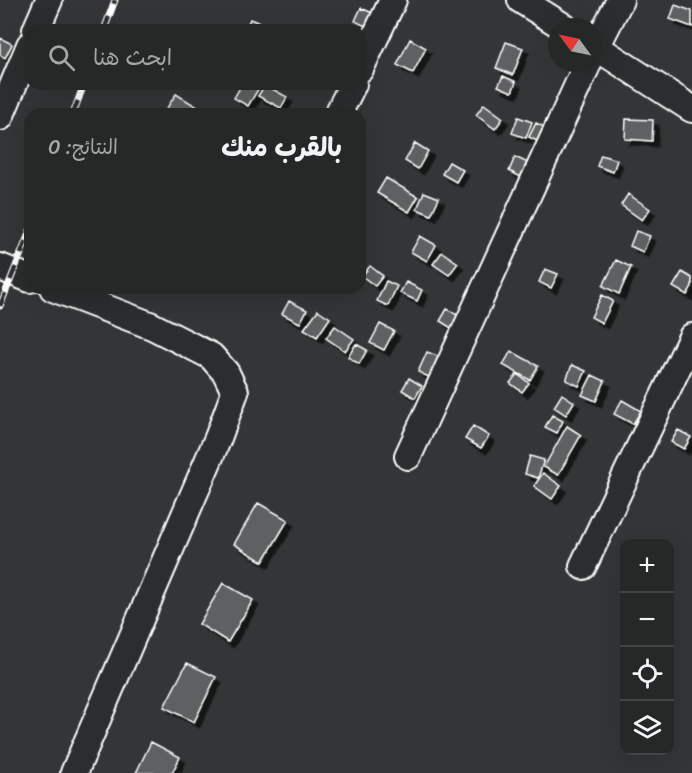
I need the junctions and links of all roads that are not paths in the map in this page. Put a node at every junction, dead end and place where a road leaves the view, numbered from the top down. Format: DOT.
graph roads {
  1 [pos="49,0"];
  2 [pos="393,0"];
  3 [pos="521,0"];
  4 [pos="620,0"];
  5 [pos="550,18"];
  6 [pos="39,24"];
  7 [pos="602,35"];
  8 [pos="366,56"];
  9 [pos="602,57"];
  10 [pos="24,59"];
  11 [pos="584,72"];
  12 [pos="350,90"];
  13 [pos="341,108"];
  14 [pos="692,109"];
  15 [pos="0,117"];
  16 [pos="0,267"];
  17 [pos="24,277"];
  18 [pos="69,294"];
  19 [pos="692,337"];
  20 [pos="408,456"];
  21 [pos="584,566"];
  22 [pos="74,773"];
  1 -- 6 [label="street"];
  2 -- 8 [label="street"];
  3 -- 5 [label="street"];
  4 -- 7 [label="street"];
  9 -- 14 [label="street"];
  10 -- 15 [label="street"];
  11 -- 20 [label="street"];
  12 -- 13 [label="street"];
  16 -- 17 [label="street"];
  18 -- 22 [label="street"];
  19 -- 21 [label="street"];
}
